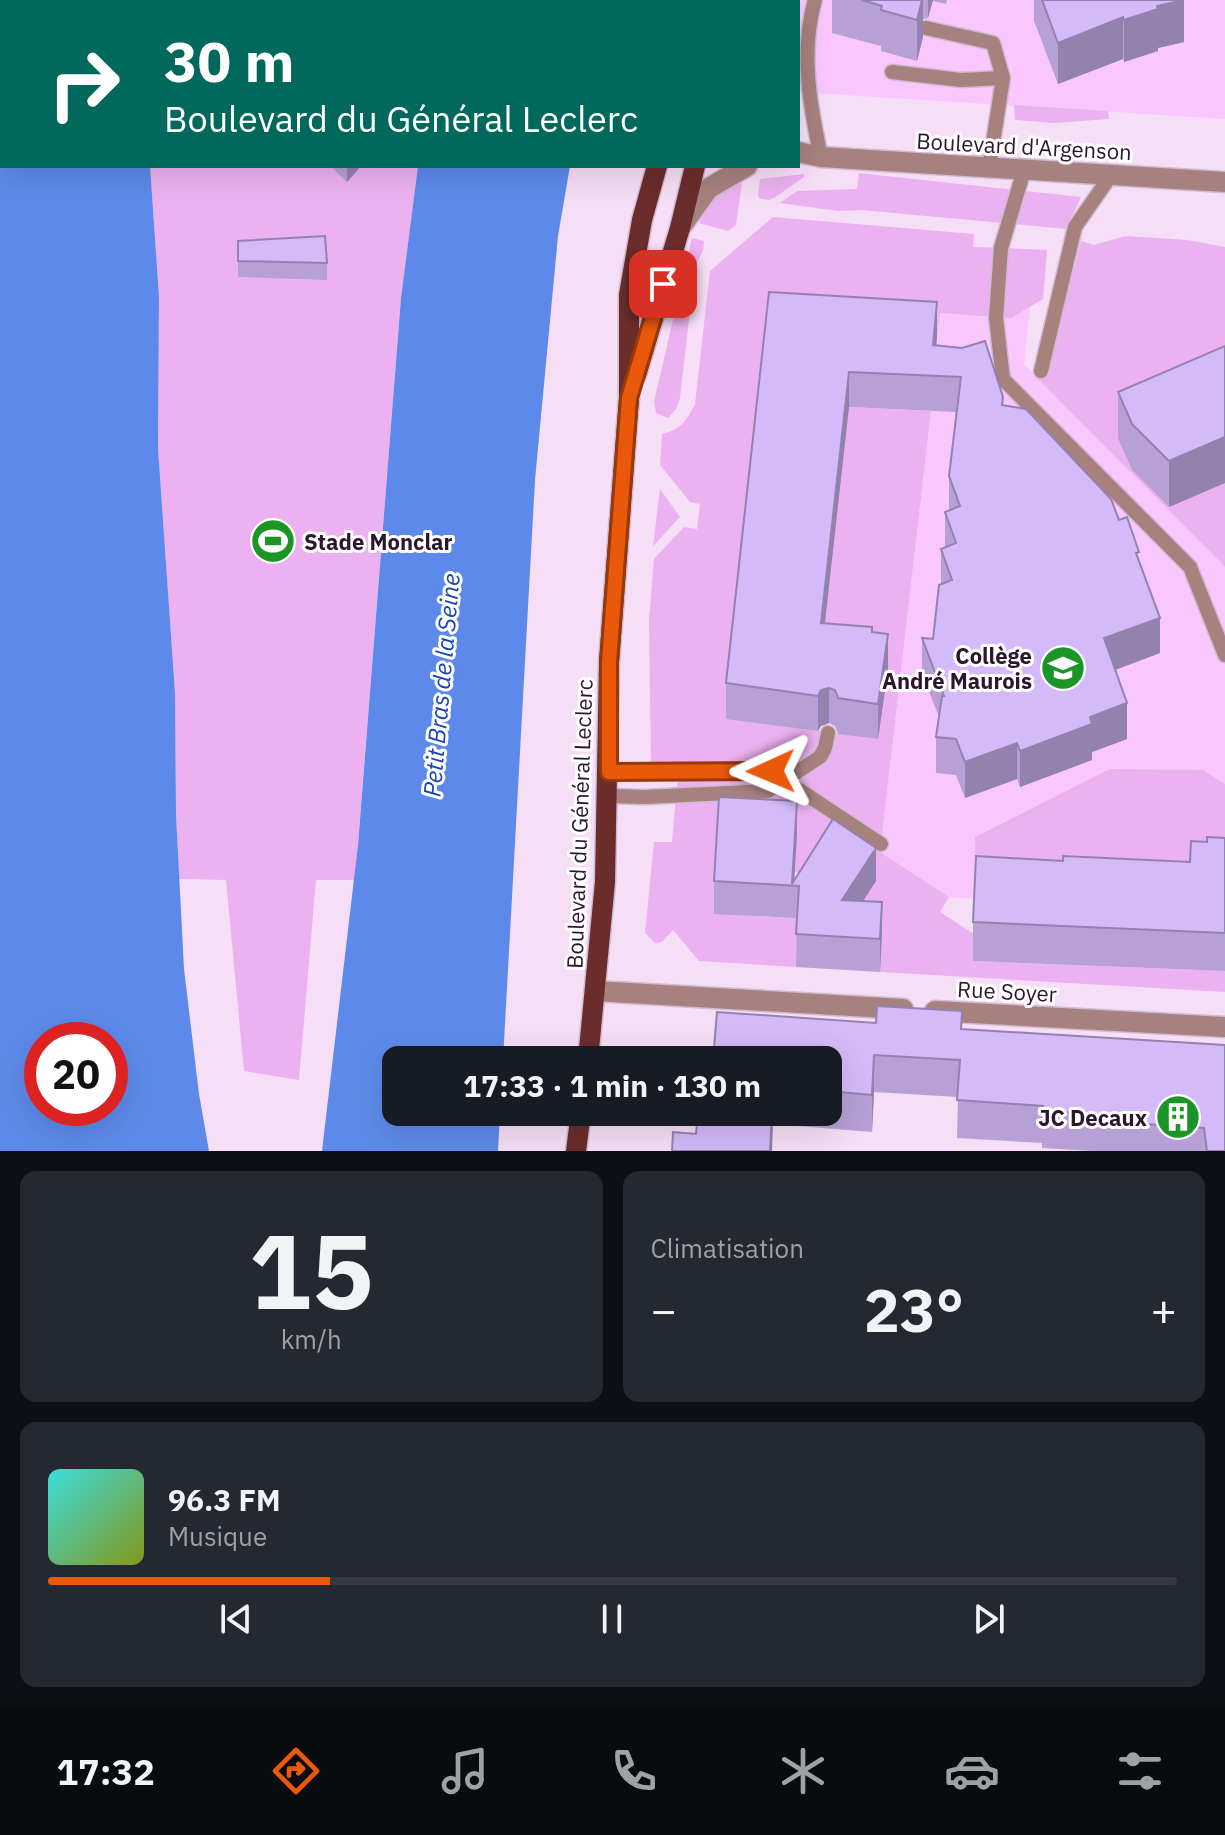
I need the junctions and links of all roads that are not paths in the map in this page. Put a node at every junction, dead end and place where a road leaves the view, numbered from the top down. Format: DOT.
graph roads {
  1 [pos="815,0"];
  2 [pos="926,28"];
  3 [pos="892,72"];
  4 [pos="1003,78"];
  5 [pos="800,152"];
  6 [pos="821,157"];
  7 [pos="800,160"];
  8 [pos="656,168"];
  9 [pos="695,168"];
  10 [pos="744,168"];
  11 [pos="989,168"];
  12 [pos="1024,170"];
  13 [pos="1111,175"];
  14 [pos="1225,182"];
  15 [pos="680,228"];
  16 [pos="1041,371"];
  17 [pos="629,398"];
  18 [pos="1225,655"];
  19 [pos="828,733"];
  20 [pos="609,772"];
  21 [pos="785,780"];
  22 [pos="609,796"];
  23 [pos="881,844"];
  24 [pos="595,991"];
  25 [pos="1225,1027"];
  26 [pos="589,1046"];
  27 [pos="579,1126"];
  28 [pos="576,1151"];
  1 -- 6 [label="lane"];
  2 -- 4 [label="lane"];
  3 -- 4 [label="lane"];
  4 -- 11 [label="lane"];
  5 -- 6 [label="street, Boulevard d'Argenson"];
  6 -- 7 [label="street, Boulevard d'Argenson"];
  6 -- 11 [label="street, Boulevard d'Argenson"];
  8 -- 17 [label="main road, Boulevard du Général Leclerc"];
  9 -- 15 [label="main road, Boulevard du Général Leclerc"];
  10 -- 15 [label="street"];
  11 -- 12 [label="street, Boulevard d'Argenson"];
  12 -- 13 [label="street, Boulevard d'Argenson"];
  12 -- 18 [label="lane"];
  13 -- 14 [label="street, Boulevard d'Argenson"];
  13 -- 16 [label="lane"];
  15 -- 17 [label="main road, Boulevard du Général Leclerc"];
  17 -- 20 [label="main road, Boulevard du Général Leclerc"];
  19 -- 21 [label="lane"];
  20 -- 21 [label="lane"];
  20 -- 22 [label="main road, Boulevard du Général Leclerc"];
  21 -- 22 [label="lane"];
  21 -- 23 [label="lane"];
  22 -- 24 [label="main road, Boulevard du Général Leclerc"];
  24 -- 25 [label="street, Rue Soyer"];
  24 -- 26 [label="main road, Boulevard du Général Leclerc"];
  27 -- 28 [label="main road"];
}
